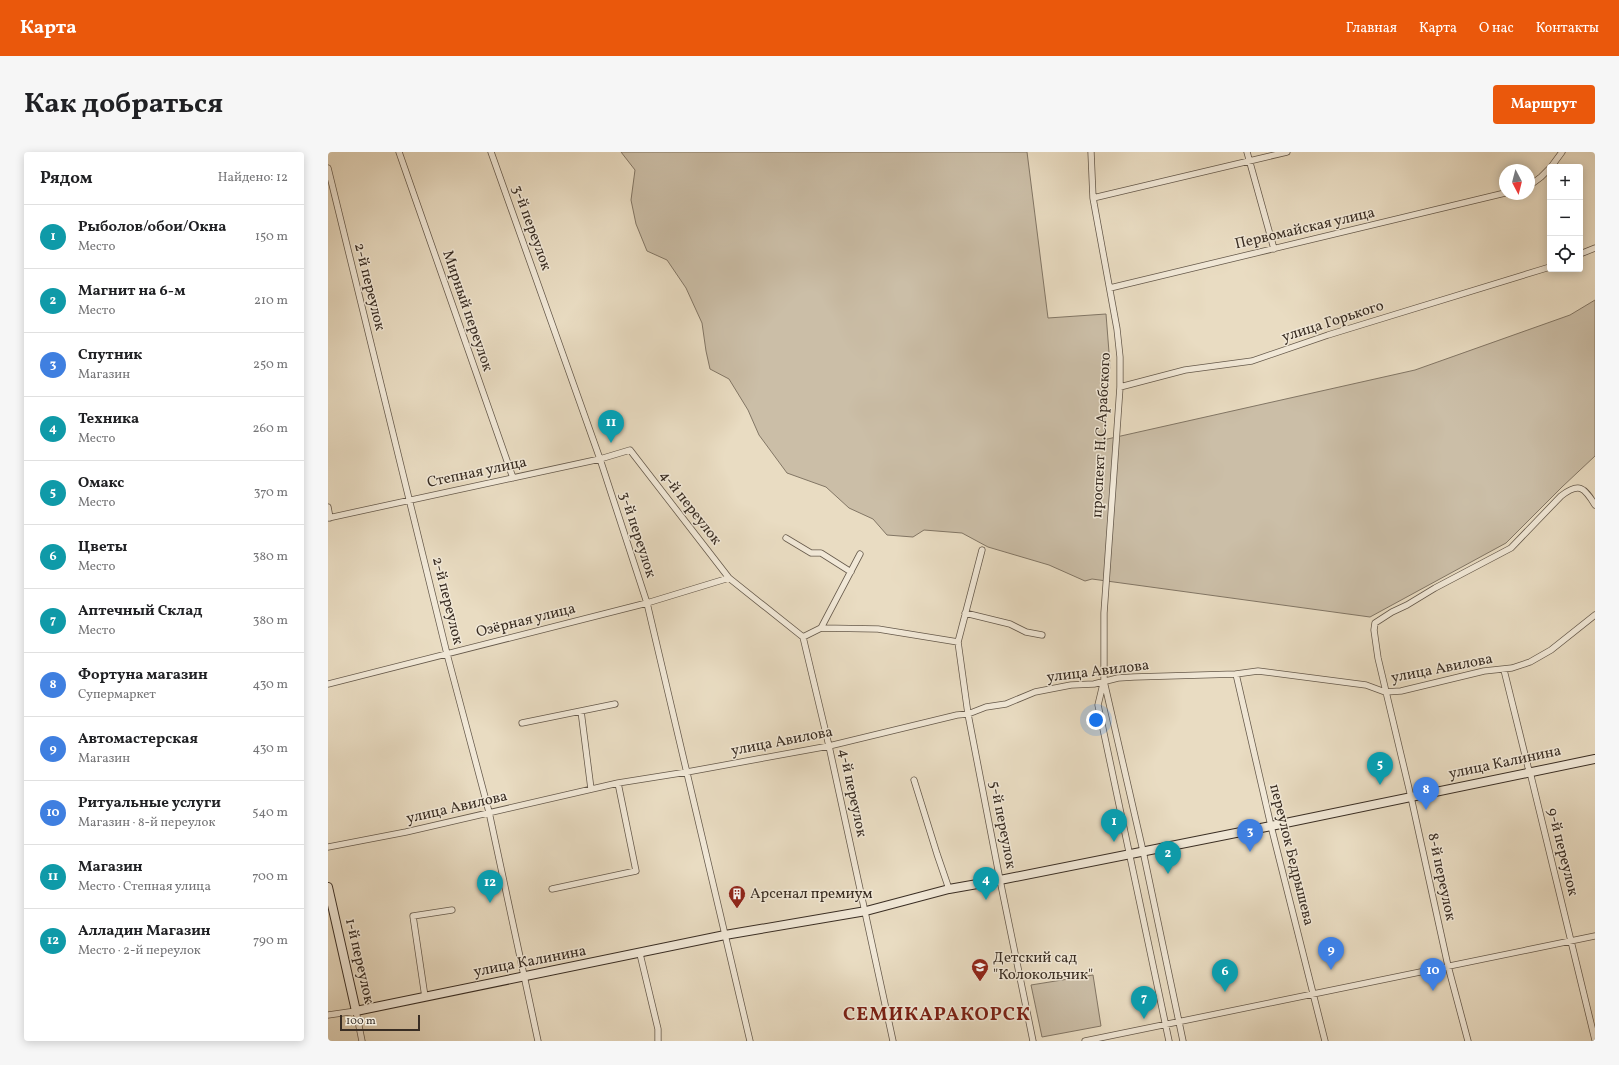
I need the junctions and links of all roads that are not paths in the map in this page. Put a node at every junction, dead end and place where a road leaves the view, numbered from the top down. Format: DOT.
graph roads {
  1 [pos="399,152"];
  2 [pos="491,152"];
  3 [pos="1091,152"];
  4 [pos="1247,152"];
  5 [pos="1287,152"];
  6 [pos="1562,152"];
  7 [pos="1250,160"];
  8 [pos="1552,164"];
  9 [pos="328,168"];
  10 [pos="1547,170"];
  11 [pos="1535,182"];
  12 [pos="1499,195"];
  13 [pos="1093,198"];
  14 [pos="1595,248"];
  15 [pos="1274,249"];
  16 [pos="1583,253"];
  17 [pos="1547,268"];
  18 [pos="1110,288"];
  19 [pos="1120,386"];
  20 [pos="630,450"];
  21 [pos="600,459"];
  22 [pos="513,478"];
  23 [pos="409,500"];
  24 [pos="1595,505"];
  25 [pos="328,507"];
  26 [pos="329,518"];
  27 [pos="786,538"];
  28 [pos="982,550"];
  29 [pos="860,554"];
  30 [pos="851,572"];
  31 [pos="729,578"];
  32 [pos="647,603"];
  33 [pos="966,613"];
  34 [pos="1595,615"];
  35 [pos="821,628"];
  36 [pos="1042,635"];
  37 [pos="803,637"];
  38 [pos="958,642"];
  39 [pos="447,654"];
  40 [pos="1504,670"];
  41 [pos="1236,674"];
  42 [pos="1104,681"];
  43 [pos="328,684"];
  44 [pos="1385,692"];
  45 [pos="615,704"];
  46 [pos="581,711"];
  47 [pos="968,714"];
  48 [pos="522,723"];
  49 [pos="829,746"];
  50 [pos="1595,759"];
  51 [pos="687,772"];
  52 [pos="1530,772"];
  53 [pos="914,780"];
  54 [pos="618,783"];
  55 [pos="591,789"];
  56 [pos="1411,797"];
  57 [pos="489,812"];
  58 [pos="1271,826"];
  59 [pos="328,847"];
  60 [pos="1143,851"];
  61 [pos="1129,854"];
  62 [pos="1000,880"];
  63 [pos="328,887"];
  64 [pos="552,889"];
  65 [pos="949,889"];
  66 [pos="452,910"];
  67 [pos="866,911"];
  68 [pos="725,935"];
  69 [pos="1595,936"];
  70 [pos="1571,941"];
  71 [pos="640,954"];
  72 [pos="1448,966"];
  73 [pos="524,977"];
  74 [pos="1314,994"];
  75 [pos="425,997"];
  76 [pos="356,1010"];
  77 [pos="328,1015"];
  78 [pos="1179,1022"];
  79 [pos="1165,1025"];
  80 [pos="1595,1040"];
  81 [pos="362,1041"];
  82 [pos="538,1041"];
  83 [pos="658,1041"];
  84 [pos="750,1041"];
  85 [pos="893,1041"];
  86 [pos="1033,1041"];
  87 [pos="1085,1041"];
  88 [pos="1169,1041"];
  89 [pos="1183,1041"];
  90 [pos="1325,1041"];
  91 [pos="1468,1041"];
  1 -- 22 [label="street, Мирный переулок"];
  2 -- 21 [label="street, 3-й переулок"];
  3 -- 13 [label="street, проспект Н.С.Арабского"];
  4 -- 7 [label="street"];
  5 -- 7 [label="street"];
  6 -- 8 [label="street"];
  7 -- 13 [label="street"];
  7 -- 15 [label="street"];
  9 -- 23 [label="street, 2-й переулок"];
  10 -- 11 [label="street"];
  12 -- 15 [label="street, Первомайская улица"];
  13 -- 18 [label="street, проспект Н.С.Арабского"];
  14 -- 16 [label="street"];
  15 -- 18 [label="street, Первомайская улица"];
  17 -- 19 [label="street, улица Горького"];
  18 -- 19 [label="street, проспект Н.С.Арабского"];
  19 -- 42 [label="street, проспект Н.С.Арабского"];
  20 -- 21 [label="street, Степная улица"];
  20 -- 31 [label="street, 4-й переулок"];
  21 -- 22 [label="street, Степная улица"];
  21 -- 32 [label="street, 3-й переулок"];
  22 -- 23 [label="street, Степная улица"];
  23 -- 26 [label="street, Степная улица"];
  23 -- 39 [label="street, 2-й переулок"];
  24 -- 44 [label="street, 8-й переулок"];
  25 -- 26 [label="street"];
  27 -- 30 [label="street"];
  28 -- 33 [label="street, 5-й переулок"];
  29 -- 30 [label="street"];
  30 -- 35 [label="street"];
  31 -- 32 [label="street, Озёрная улица"];
  31 -- 37 [label="street, 4-й переулок"];
  32 -- 39 [label="street, Озёрная улица"];
  32 -- 51 [label="street, 3-й переулок"];
  33 -- 36 [label="street"];
  33 -- 38 [label="street, 5-й переулок"];
  34 -- 40 [label="street, улица Авилова"];
  35 -- 37 [label="street"];
  35 -- 38 [label="street"];
  37 -- 49 [label="street, 4-й переулок"];
  38 -- 47 [label="street, 5-й переулок"];
  39 -- 43 [label="street, Озёрная улица"];
  39 -- 57 [label="street, 2-й переулок"];
  40 -- 44 [label="street, улица Авилова"];
  40 -- 52 [label="street, 9-й переулок"];
  41 -- 42 [label="street, улица Авилова"];
  41 -- 44 [label="street, улица Авилова"];
  41 -- 58 [label="street, переулок Бедрышева"];
  42 -- 47 [label="street, улица Авилова"];
  42 -- 60 [label="street"];
  42 -- 61 [label="street"];
  44 -- 56 [label="street, 8-й переулок"];
  45 -- 46 [label="street"];
  46 -- 48 [label="street"];
  46 -- 55 [label="street"];
  47 -- 49 [label="street, улица Авилова"];
  47 -- 62 [label="street, 5-й переулок"];
  49 -- 51 [label="street, улица Авилова"];
  49 -- 67 [label="street, 4-й переулок"];
  50 -- 52 [label="main road, улица Калинина"];
  51 -- 54 [label="street, улица Авилова"];
  51 -- 68 [label="street, 3-й переулок"];
  52 -- 56 [label="main road, улица Калинина"];
  52 -- 70 [label="street, 9-й переулок"];
  53 -- 65 [label="street"];
  54 -- 55 [label="street, улица Авилова"];
  54 -- 64 [label="street"];
  55 -- 57 [label="street, улица Авилова"];
  56 -- 58 [label="main road, улица Калинина"];
  56 -- 72 [label="street, 8-й переулок"];
  57 -- 59 [label="street, улица Авилова"];
  57 -- 73 [label="street, 2-й переулок"];
  58 -- 60 [label="main road, улица Калинина"];
  58 -- 74 [label="street, переулок Бедрышева"];
  60 -- 61 [label="main road, улица Калинина"];
  60 -- 78 [label="street"];
  61 -- 62 [label="main road, улица Калинина"];
  61 -- 79 [label="street"];
  62 -- 65 [label="main road, улица Калинина"];
  62 -- 86 [label="street, 5-й переулок"];
  63 -- 76 [label="main road, 1-й переулок"];
  65 -- 67 [label="main road, улица Калинина"];
  66 -- 75 [label="street"];
  67 -- 68 [label="main road, улица Калинина"];
  67 -- 85 [label="street, 4-й переулок"];
  68 -- 71 [label="main road, улица Калинина"];
  68 -- 84 [label="street, 3-й переулок"];
  69 -- 70 [label="street"];
  70 -- 72 [label="street"];
  70 -- 80 [label="street, 9-й переулок"];
  71 -- 73 [label="main road, улица Калинина"];
  71 -- 83 [label="street"];
  72 -- 74 [label="street"];
  72 -- 91 [label="street, 8-й переулок"];
  73 -- 75 [label="main road, улица Калинина"];
  73 -- 82 [label="street, 2-й переулок"];
  74 -- 78 [label="street"];
  74 -- 90 [label="street, переулок Бедрышева"];
  75 -- 76 [label="main road, улица Калинина"];
  76 -- 77 [label="street, улица Калинина"];
  76 -- 81 [label="street, 1-й переулок"];
  78 -- 79 [label="street"];
  78 -- 89 [label="street"];
  79 -- 87 [label="street"];
  79 -- 88 [label="street"];
}
